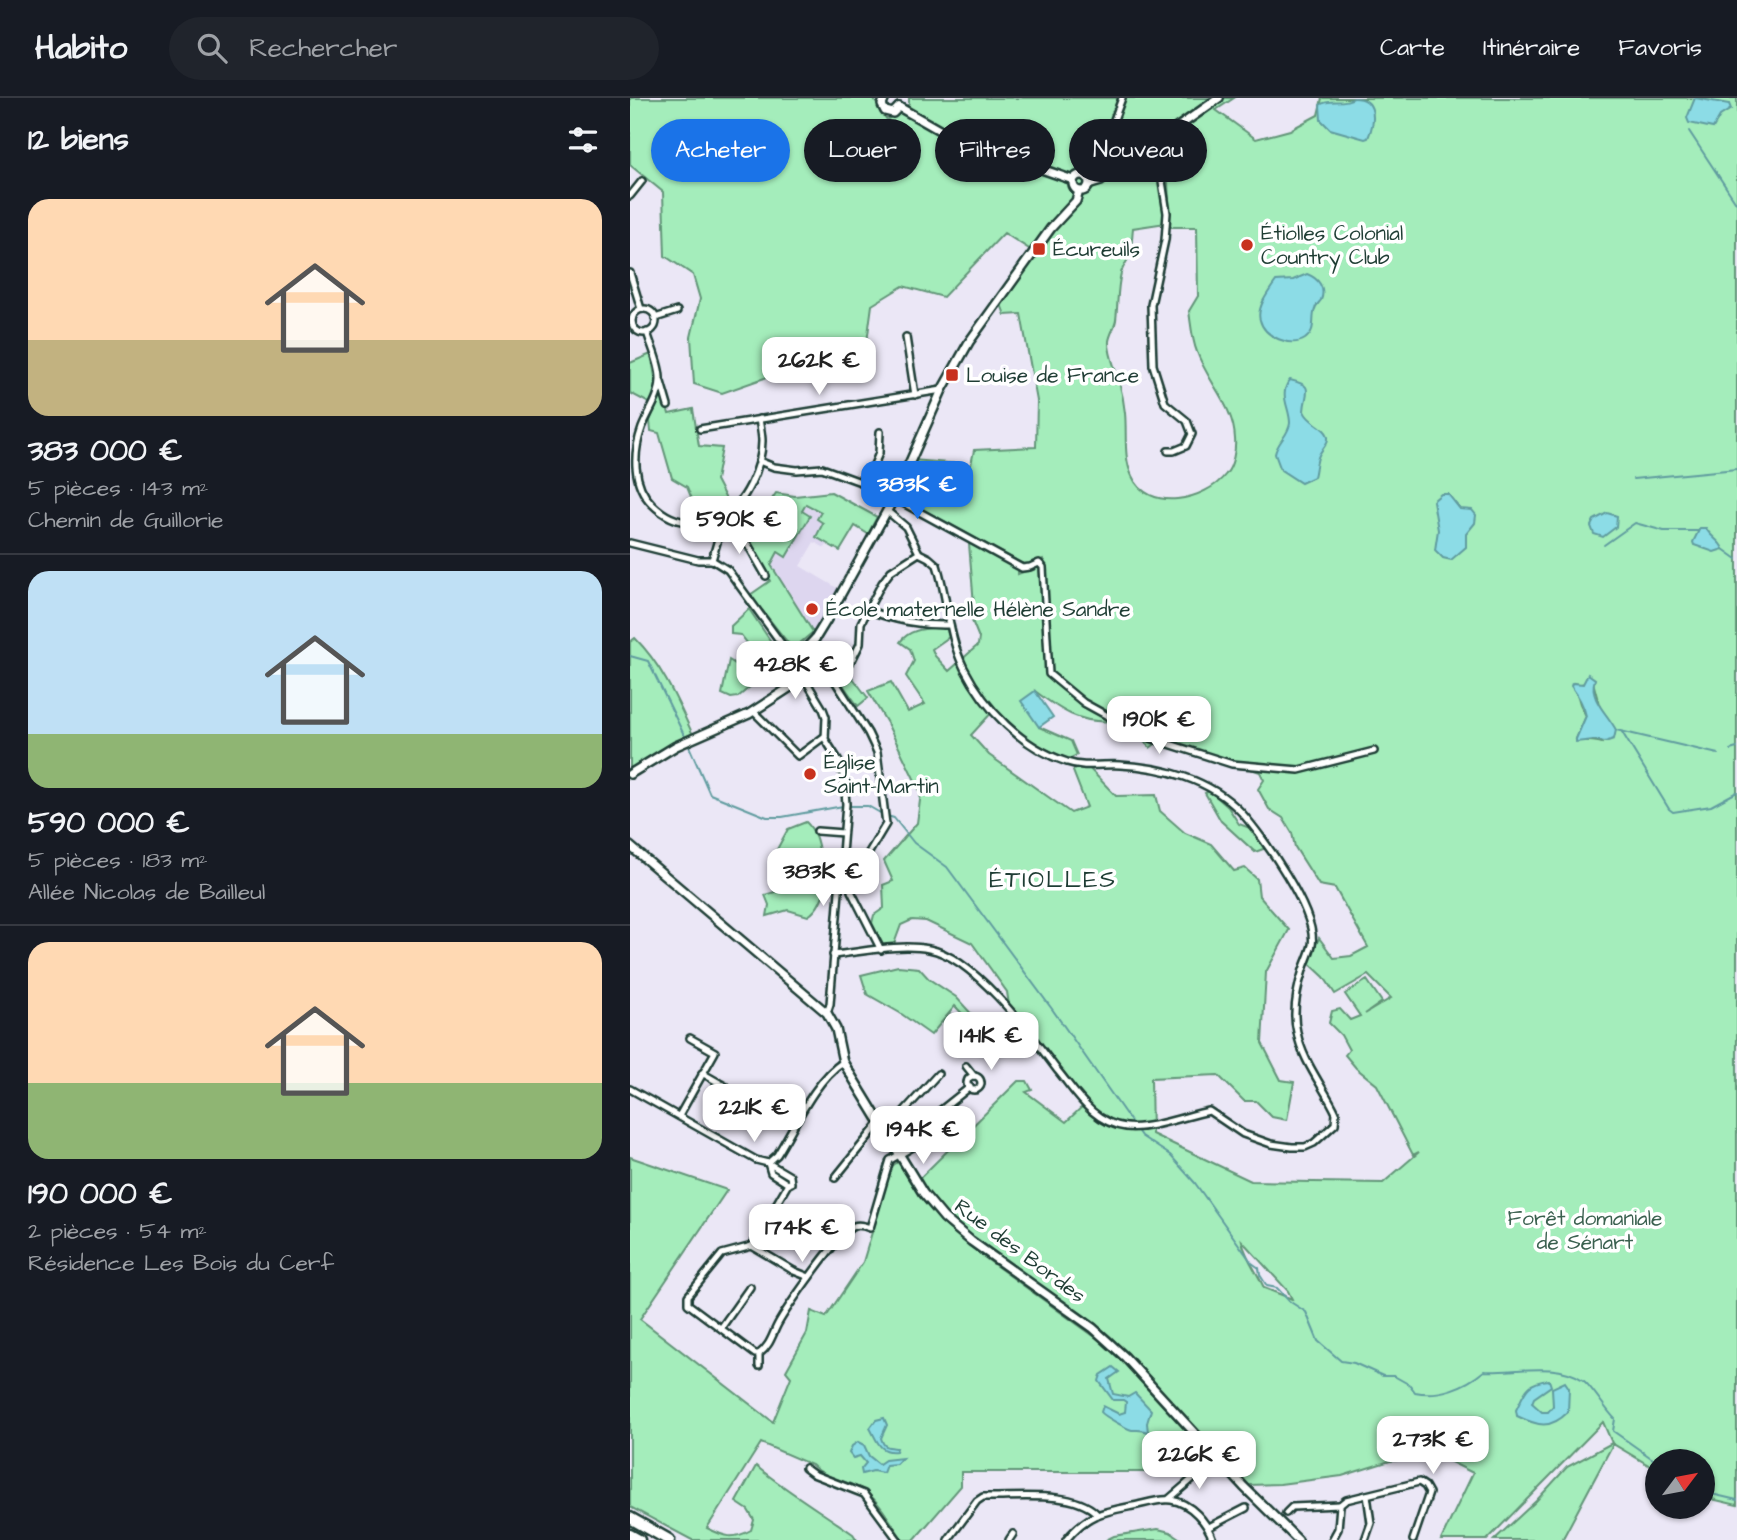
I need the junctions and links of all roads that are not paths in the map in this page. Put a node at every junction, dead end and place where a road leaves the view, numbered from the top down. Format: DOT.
graph roads {
  1 [pos="885,98"];
  2 [pos="1122,98"];
  3 [pos="1219,98"];
  4 [pos="898,103"];
  5 [pos="1114,119"];
  6 [pos="1190,119"];
  7 [pos="1069,179"];
  8 [pos="642,181"];
  9 [pos="1073,182"];
  10 [pos="1086,182"];
  11 [pos="1101,182"];
  12 [pos="1162,182"];
  13 [pos="1088,186"];
  14 [pos="1079,191"];
  15 [pos="630,196"];
  16 [pos="630,273"];
  17 [pos="641,309"];
  18 [pos="677,311"];
  19 [pos="655,318"];
  20 [pos="647,332"];
  21 [pos="906,337"];
  22 [pos="661,379"];
  23 [pos="942,390"];
  24 [pos="915,395"];
  25 [pos="668,406"];
  26 [pos="759,419"];
  27 [pos="700,429"];
  28 [pos="880,432"];
  29 [pos="1168,451"];
  30 [pos="759,461"];
  31 [pos="894,498"];
  32 [pos="887,511"];
  33 [pos="721,522"];
  34 [pos="630,543"];
  35 [pos="919,553"];
  36 [pos="712,560"];
  37 [pos="766,576"];
  38 [pos="867,610"];
  39 [pos="950,625"];
  40 [pos="794,661"];
  41 [pos="753,712"];
  42 [pos="825,736"];
  43 [pos="1374,751"];
  44 [pos="630,774"];
  45 [pos="817,831"];
  46 [pos="843,833"];
  47 [pos="630,846"];
  48 [pos="881,950"];
  49 [pos="833,955"];
  50 [pos="827,1013"];
  51 [pos="690,1038"];
  52 [pos="844,1062"];
  53 [pos="966,1066"];
  54 [pos="702,1073"];
  55 [pos="938,1074"];
  56 [pos="974,1076"];
  57 [pos="970,1087"];
  58 [pos="630,1089"];
  59 [pos="730,1089"];
  60 [pos="679,1116"];
  61 [pos="881,1121"];
  62 [pos="886,1131"];
  63 [pos="899,1153"];
  64 [pos="768,1163"];
  65 [pos="835,1178"];
  66 [pos="752,1245"];
  67 [pos="809,1276"];
  68 [pos="750,1287"];
  69 [pos="721,1328"];
  70 [pos="759,1354"];
  71 [pos="759,1366"];
  72 [pos="1212,1462"];
  73 [pos="805,1468"];
  74 [pos="1367,1495"];
  75 [pos="1169,1499"];
  76 [pos="1340,1505"];
  77 [pos="1247,1508"];
  78 [pos="1096,1513"];
  79 [pos="1286,1513"];
  80 [pos="630,1518"];
  81 [pos="1209,1527"];
  82 [pos="1013,1534"];
  83 [pos="630,1535"];
  84 [pos="639,1540"];
  85 [pos="669,1540"];
  86 [pos="898,1540"];
  87 [pos="947,1540"];
  88 [pos="1009,1540"];
  89 [pos="1066,1540"];
  90 [pos="1213,1540"];
  91 [pos="1298,1540"];
  92 [pos="1332,1540"];
  93 [pos="1365,1540"];
  94 [pos="1413,1540"];
  1 -- 4 [label="street"];
  2 -- 5 [label="street"];
  3 -- 6 [label="street"];
  4 -- 7 [label="street"];
  8 -- 15 [label="street"];
  9 -- 14 [label="street"];
  10 -- 13 [label="street"];
  11 -- 13 [label="street"];
  12 -- 29 [label="street"];
  13 -- 14 [label="street"];
  14 -- 23 [label="street"];
  16 -- 17 [label="street"];
  17 -- 19 [label="street"];
  17 -- 20 [label="street"];
  18 -- 19 [label="street"];
  19 -- 20 [label="street"];
  20 -- 22 [label="street"];
  21 -- 24 [label="street"];
  22 -- 25 [label="street"];
  22 -- 33 [label="street"];
  23 -- 24 [label="street"];
  23 -- 31 [label="street"];
  24 -- 26 [label="street"];
  26 -- 27 [label="street"];
  26 -- 30 [label="street"];
  28 -- 30 [label="street"];
  30 -- 33 [label="street"];
  31 -- 32 [label="street"];
  31 -- 43 [label="street"];
  32 -- 35 [label="street"];
  32 -- 40 [label="street"];
  33 -- 36 [label="street"];
  33 -- 37 [label="street"];
  34 -- 36 [label="street"];
  35 -- 38 [label="street"];
  35 -- 39 [label="street"];
  36 -- 40 [label="street"];
  38 -- 39 [label="street"];
  38 -- 48 [label="street"];
  39 -- 48 [label="street"];
  40 -- 41 [label="street"];
  40 -- 42 [label="street"];
  41 -- 42 [label="street"];
  41 -- 44 [label="street"];
  42 -- 46 [label="street"];
  45 -- 46 [label="street"];
  46 -- 49 [label="street"];
  47 -- 50 [label="street, Rue des Bordes"];
  48 -- 49 [label="street"];
  49 -- 50 [label="street"];
  50 -- 52 [label="street, Rue des Bordes"];
  51 -- 54 [label="street"];
  52 -- 61 [label="street, Rue des Bordes"];
  52 -- 64 [label="street"];
  53 -- 56 [label="street"];
  54 -- 59 [label="street"];
  54 -- 60 [label="street"];
  55 -- 62 [label="street"];
  56 -- 57 [label="street"];
  56 -- 57 [label="street"];
  57 -- 63 [label="street"];
  58 -- 60 [label="street"];
  60 -- 64 [label="street"];
  61 -- 62 [label="street, Rue des Bordes"];
  61 -- 65 [label="street"];
  62 -- 63 [label="street, Rue des Bordes"];
  63 -- 67 [label="street"];
  63 -- 91 [label="street, Rue des Bordes"];
  64 -- 66 [label="street"];
  66 -- 67 [label="street"];
  66 -- 69 [label="street"];
  67 -- 70 [label="street"];
  68 -- 69 [label="street"];
  69 -- 70 [label="street"];
  70 -- 71 [label="street"];
  72 -- 75 [label="street"];
  73 -- 86 [label="street"];
  74 -- 76 [label="street"];
  74 -- 93 [label="street"];
  74 -- 94 [label="street"];
  75 -- 78 [label="street"];
  75 -- 81 [label="street"];
  76 -- 79 [label="street"];
  76 -- 92 [label="street"];
  77 -- 81 [label="street"];
  78 -- 87 [label="street"];
  78 -- 89 [label="street"];
  80 -- 85 [label="highway"];
  81 -- 90 [label="street"];
  82 -- 88 [label="street"];
  83 -- 84 [label="highway"];
}
